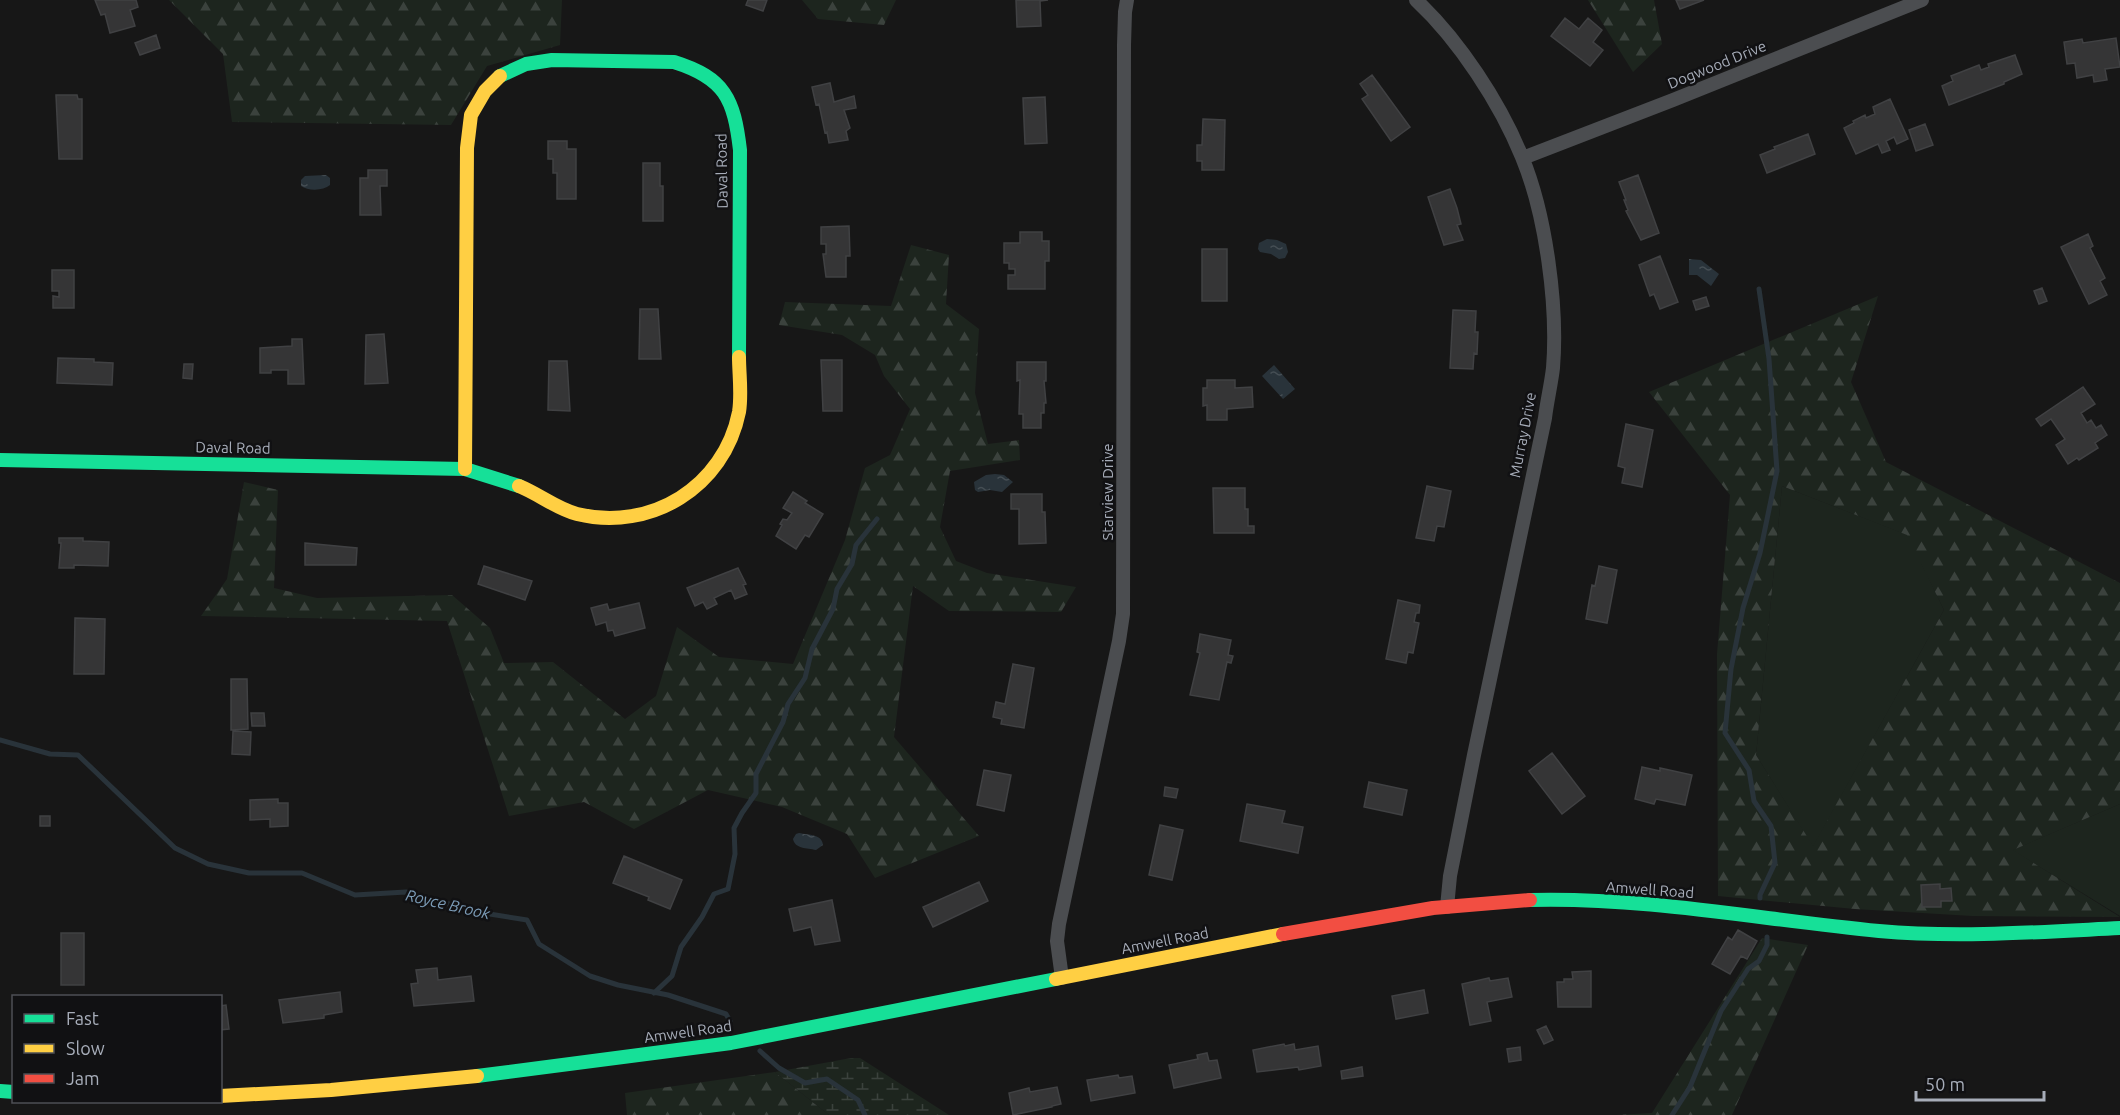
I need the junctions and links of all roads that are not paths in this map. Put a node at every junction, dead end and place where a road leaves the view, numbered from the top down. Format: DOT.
graph roads {
  1 [pos="1127,0"];
  2 [pos="1416,0"];
  3 [pos="1922,0"];
  4 [pos="1523,158"];
  5 [pos="0,460"];
  6 [pos="465,469"];
  7 [pos="1447,907"];
  8 [pos="2120,928"];
  9 [pos="1062,978"];
  10 [pos="222,1096"];
  1 -- 9 [label="street, Starview Drive"];
  2 -- 4 [label="street, Murray Drive"];
  3 -- 4 [label="street, Dogwood Drive"];
  4 -- 7 [label="street, Murray Drive"];
  5 -- 6 [label="main road, Daval Road"];
  6 -- 6 [label="main road, Daval Road"];
  7 -- 8 [label="main road, Amwell Road"];
  7 -- 9 [label="main road, Amwell Road"];
  9 -- 10 [label="main road, Amwell Road"];
}
